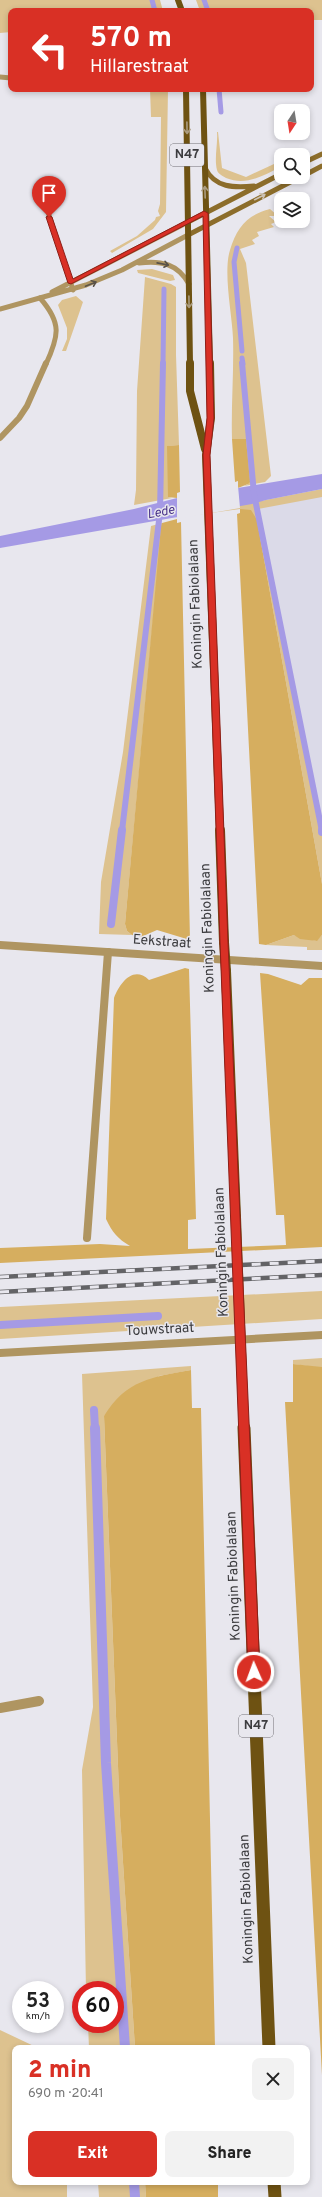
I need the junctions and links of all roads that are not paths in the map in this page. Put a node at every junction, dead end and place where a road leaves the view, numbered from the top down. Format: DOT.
graph roads {
  1 [pos="186,92"];
  2 [pos="203,92"];
  3 [pos="322,154"];
  4 [pos="310,160"];
  5 [pos="322,166"];
  6 [pos="205,168"];
  7 [pos="310,172"];
  8 [pos="274,178"];
  9 [pos="262,184"];
  10 [pos="287,184"];
  11 [pos="40,187"];
  12 [pos="206,213"];
  13 [pos="188,222"];
  14 [pos="206,226"];
  15 [pos="188,235"];
  16 [pos="128,266"];
  17 [pos="71,283"];
  18 [pos="189,284"];
  19 [pos="73,290"];
  20 [pos="40,298"];
  21 [pos="0,309"];
  22 [pos="0,438"];
  23 [pos="206,455"];
  24 [pos="0,945"];
  25 [pos="108,952"];
  26 [pos="322,966"];
  27 [pos="87,1238"];
  28 [pos="322,1334"];
  29 [pos="0,1353"];
  30 [pos="39,1701"];
  31 [pos="0,1708"];
  32 [pos="269,2045"];
  33 [pos="274,2185"];
  34 [pos="275,2197"];
  1 -- 13 [label="main road, Koningin Fabiolalaan / N47, one-way"];
  2 -- 6 [label="main road, Koningin Fabiolalaan / N47"];
  3 -- 4 [label="main road"];
  5 -- 7 [label="main road"];
  6 -- 9 [label="main road"];
  12 -- 6 [label="main road, Koningin Fabiolalaan / N47, one-way"];
  8 -- 9 [label="main road"];
  9 -- 12 [label="main road"];
  14 -- 10 [label="main road, one-way"];
  11 -- 17 [label="street"];
  12 -- 13 [label="main road"];
  12 -- 14 [label="main road, Koningin Fabiolalaan / N47"];
  13 -- 15 [label="main road, Koningin Fabiolalaan / N47"];
  13 -- 17 [label="street"];
  14 -- 15 [label="main road"];
  14 -- 23 [label="main road, Koningin Fabiolalaan / N47"];
  15 -- 16 [label="street"];
  15 -- 18 [label="main road, Koningin Fabiolalaan / N47"];
  16 -- 18 [label="street, one-way"];
  19 -- 16 [label="street, one-way"];
  17 -- 19 [label="street"];
  17 -- 20 [label="street"];
  18 -- 23 [label="main road, Koningin Fabiolalaan / N47, one-way"];
  19 -- 20 [label="street"];
  20 -- 21 [label="street"];
  20 -- 22 [label="street"];
  23 -- 32 [label="main road, Koningin Fabiolalaan / N47, bridge"];
  24 -- 25 [label="street, Eekstraat"];
  25 -- 26 [label="street, Eekstraat"];
  25 -- 27 [label="street"];
  28 -- 29 [label="street, Touwstraat"];
  30 -- 31 [label="street"];
  33 -- 34 [label="main road"];
}
